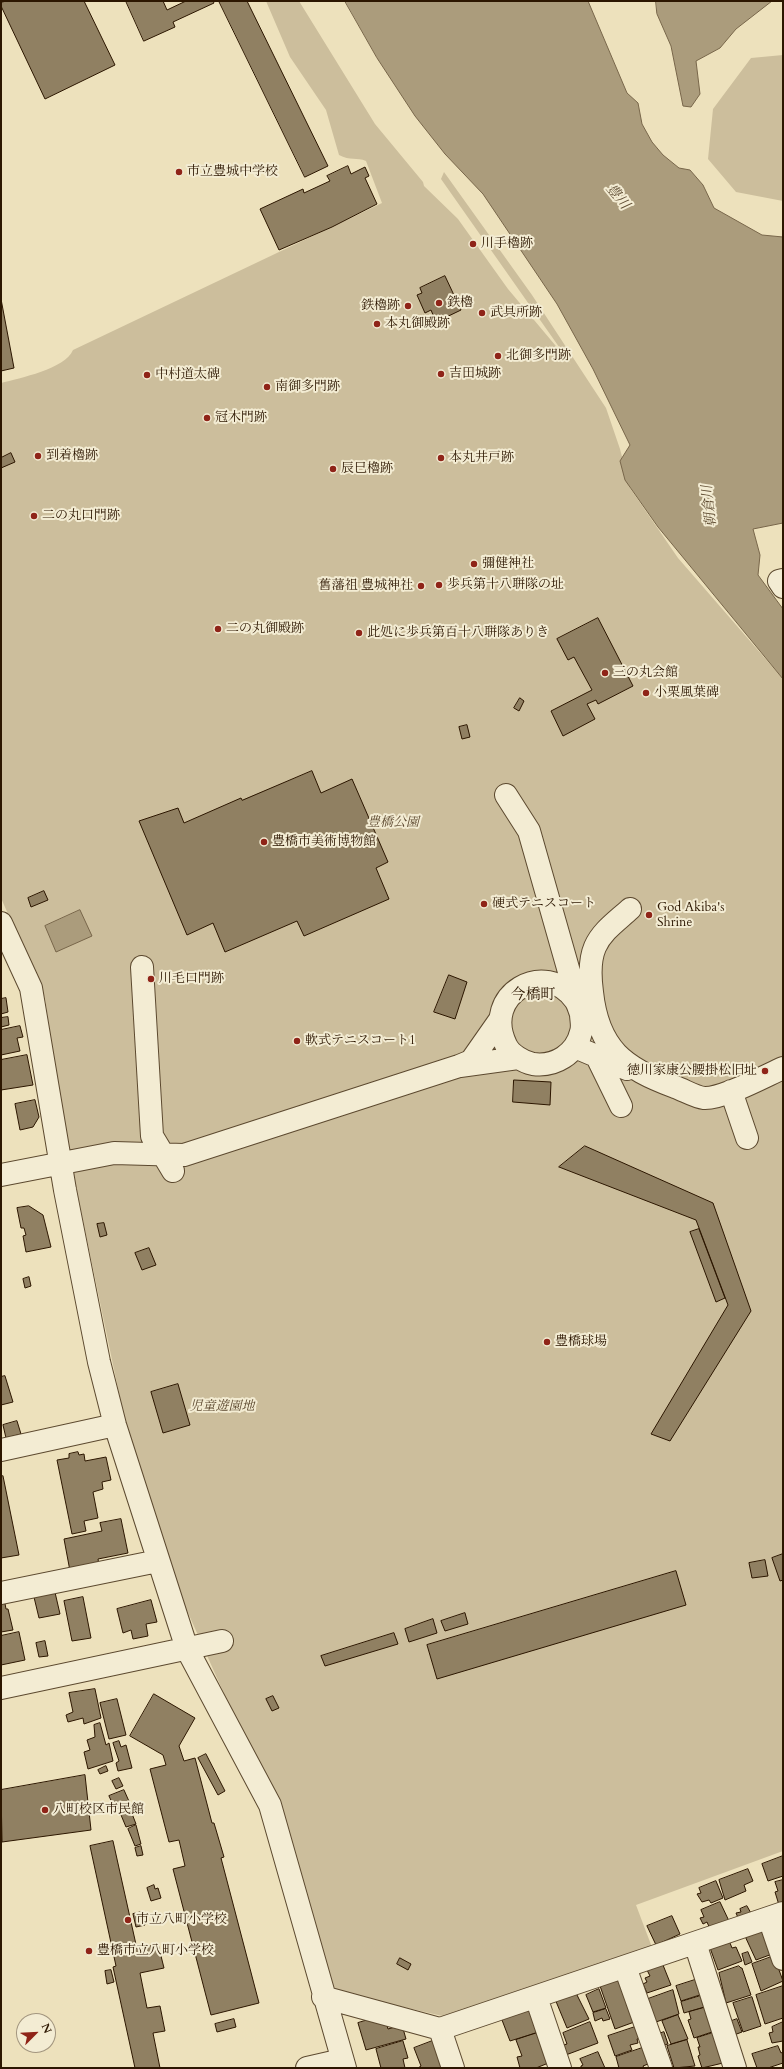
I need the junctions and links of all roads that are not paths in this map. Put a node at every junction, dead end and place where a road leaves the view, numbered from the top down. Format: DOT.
graph roads {
  1 [pos="783,580"];
  2 [pos="783,587"];
  3 [pos="506,795"];
  4 [pos="630,909"];
  5 [pos="1,923"];
  6 [pos="592,957"];
  7 [pos="142,967"];
  8 [pos="569,971"];
  9 [pos="537,982"];
  10 [pos="581,1014"];
  11 [pos="499,1021"];
  12 [pos="575,1047"];
  13 [pos="597,1057"];
  14 [pos="518,1058"];
  15 [pos="459,1066"];
  16 [pos="783,1068"];
  17 [pos="647,1077"];
  18 [pos="731,1091"];
  19 [pos="621,1106"];
  20 [pos="747,1138"];
  21 [pos="161,1153"];
  22 [pos="60,1164"];
  23 [pos="173,1171"];
  24 [pos="1,1175"];
  25 [pos="115,1425"];
  26 [pos="1,1450"];
  27 [pos="158,1561"];
  28 [pos="1,1593"];
  29 [pos="222,1641"];
  30 [pos="187,1649"];
  31 [pos="1,1688"];
  32 [pos="776,1915"];
  33 [pos="694,1943"];
  34 [pos="783,1959"];
  35 [pos="625,1967"];
  36 [pos="323,1997"];
  37 [pos="536,1997"];
  38 [pos="440,2029"];
  39 [pos="344,2064"];
  40 [pos="306,2068"];
  41 [pos="453,2068"];
  42 [pos="560,2068"];
  43 [pos="661,2068"];
  44 [pos="734,2068"];
  1 -- 2 [label="street"];
  3 -- 8 [label="street"];
  4 -- 6 [label="street"];
  5 -- 22 [label="street"];
  6 -- 8 [label="street"];
  6 -- 17 [label="street"];
  7 -- 21 [label="street"];
  8 -- 9 [label="street"];
  8 -- 10 [label="street"];
  9 -- 10 [label="street"];
  9 -- 11 [label="street"];
  10 -- 12 [label="street"];
  11 -- 14 [label="street"];
  11 -- 15 [label="street"];
  12 -- 13 [label="street"];
  12 -- 14 [label="street"];
  13 -- 17 [label="street"];
  13 -- 19 [label="street"];
  14 -- 15 [label="street"];
  15 -- 21 [label="street"];
  16 -- 18 [label="street"];
  17 -- 18 [label="street"];
  18 -- 20 [label="street"];
  21 -- 22 [label="street"];
  21 -- 23 [label="street"];
  22 -- 24 [label="street"];
  22 -- 25 [label="street"];
  25 -- 26 [label="street"];
  25 -- 27 [label="street"];
  27 -- 28 [label="street"];
  27 -- 30 [label="street"];
  29 -- 30 [label="street"];
  30 -- 31 [label="street"];
  30 -- 36 [label="street"];
  32 -- 33 [label="street"];
  32 -- 34 [label="street"];
  33 -- 35 [label="street"];
  33 -- 44 [label="street"];
  35 -- 37 [label="street"];
  35 -- 43 [label="street"];
  36 -- 38 [label="street"];
  36 -- 39 [label="street"];
  37 -- 38 [label="street"];
  37 -- 42 [label="street"];
  38 -- 41 [label="street"];
  39 -- 40 [label="street"];
}
